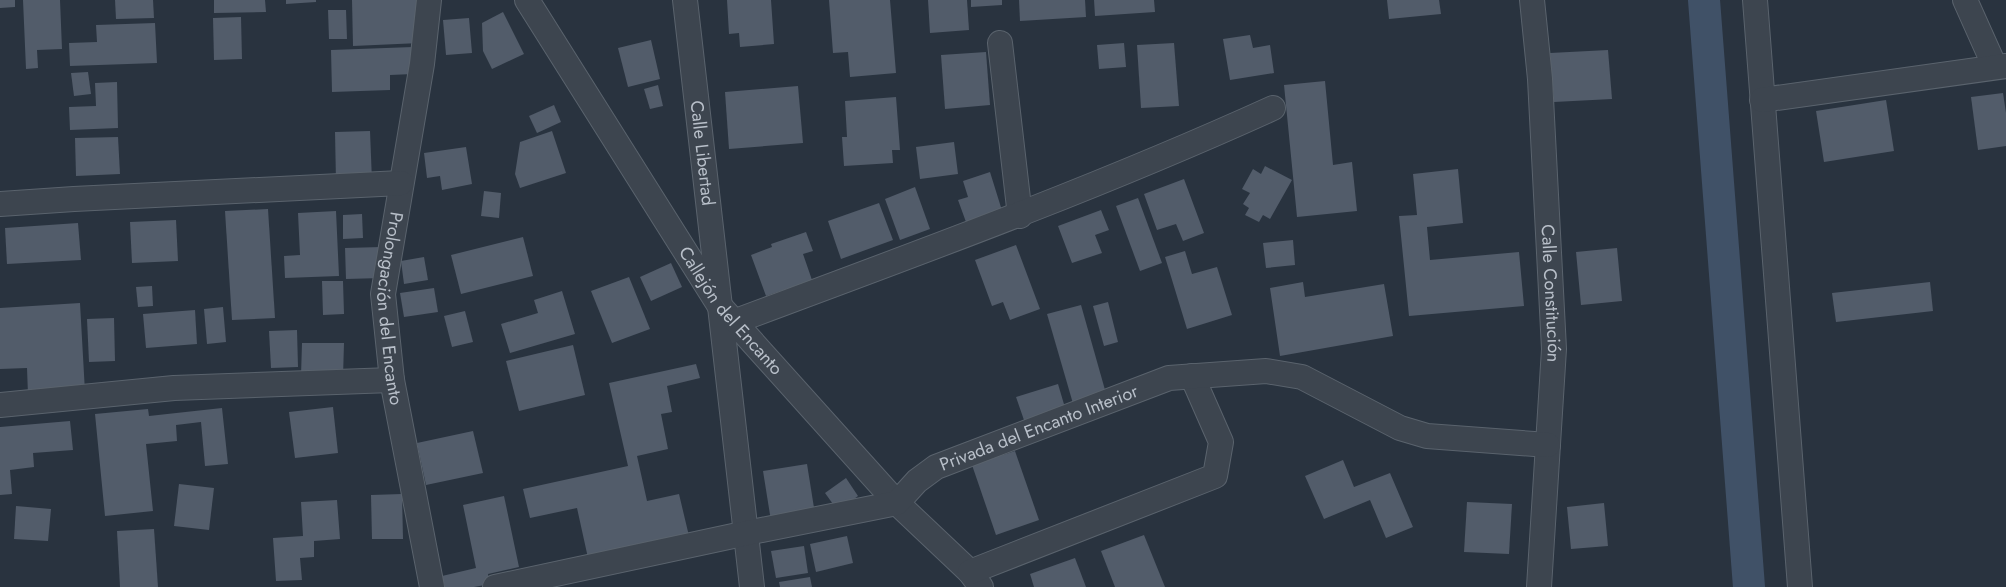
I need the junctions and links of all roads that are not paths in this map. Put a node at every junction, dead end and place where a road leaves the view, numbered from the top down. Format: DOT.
graph roads {
  1 [pos="429,0"];
  2 [pos="527,0"];
  3 [pos="684,0"];
  4 [pos="1532,0"];
  5 [pos="1755,0"];
  6 [pos="1966,0"];
  7 [pos="1000,43"];
  8 [pos="2000,67"];
  9 [pos="1762,100"];
  10 [pos="1273,108"];
  11 [pos="401,183"];
  12 [pos="0,204"];
  13 [pos="1020,216"];
  14 [pos="728,313"];
  15 [pos="1192,376"];
  16 [pos="392,380"];
  17 [pos="0,405"];
  18 [pos="1548,445"];
  19 [pos="897,503"];
  20 [pos="746,533"];
  21 [pos="976,580"];
  22 [pos="432,587"];
  23 [pos="495,587"];
  24 [pos="752,587"];
  25 [pos="1539,587"];
  26 [pos="1800,587"];
  1 -- 11 [label="street, Prolongación del Encanto"];
  2 -- 14 [label="street, Callejón del Encanto"];
  3 -- 14 [label="street, Calle Libertad"];
  4 -- 18 [label="street, Calle Constitución"];
  5 -- 9 [label="street"];
  6 -- 8 [label="street"];
  7 -- 13 [label="street"];
  8 -- 9 [label="street"];
  9 -- 26 [label="street"];
  10 -- 13 [label="street"];
  11 -- 12 [label="street"];
  11 -- 16 [label="street, Prolongación del Encanto"];
  13 -- 14 [label="street"];
  14 -- 19 [label="street, Callejón del Encanto"];
  14 -- 20 [label="street, Calle Libertad"];
  15 -- 18 [label="street, Privada del Encanto Interior"];
  15 -- 19 [label="street, Privada del Encanto Interior"];
  15 -- 21 [label="street"];
  16 -- 17 [label="street"];
  16 -- 22 [label="street, Prolongación del Encanto"];
  18 -- 25 [label="street, Calle Constitución"];
  19 -- 20 [label="street"];
  19 -- 21 [label="street, Callejón del Encanto"];
  20 -- 23 [label="street"];
  20 -- 24 [label="street, Calle Libertad"];
}
